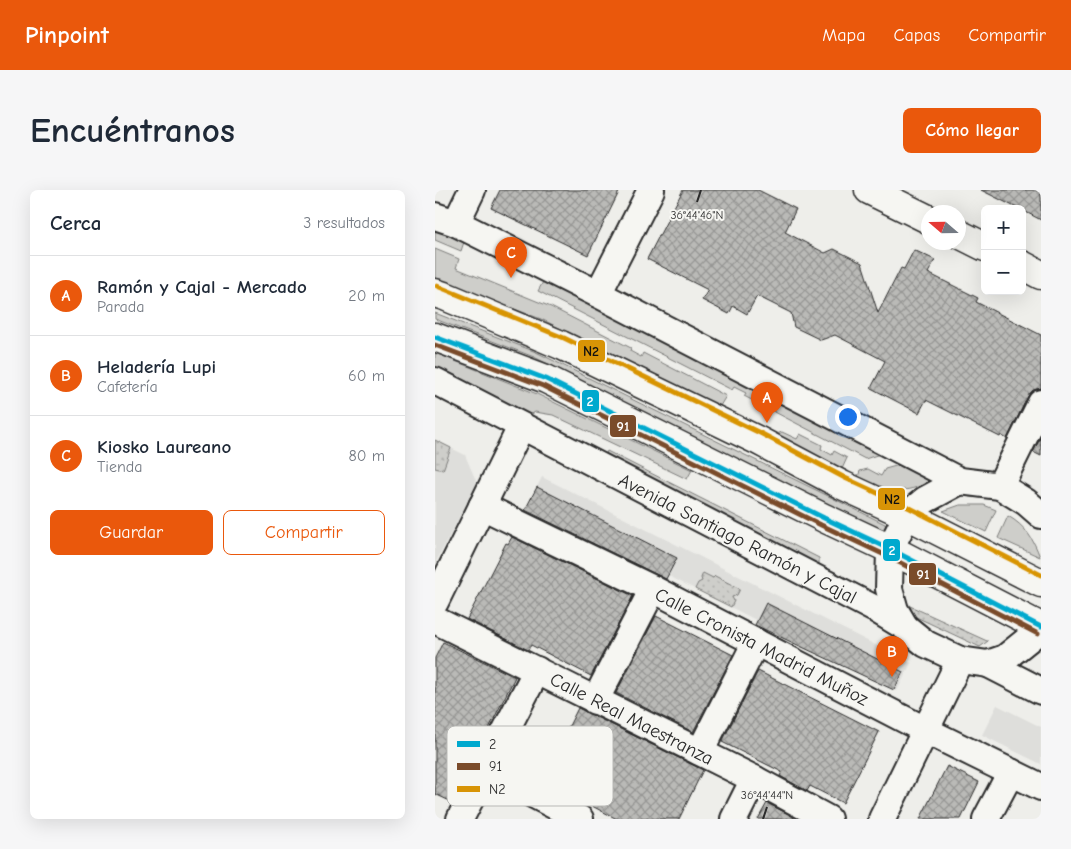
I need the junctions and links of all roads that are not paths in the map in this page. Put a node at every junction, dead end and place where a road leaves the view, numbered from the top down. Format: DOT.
graph roads {
  1 [pos="472,190"];
  2 [pos="651,190"];
  3 [pos="869,190"];
  4 [pos="921,215"];
  5 [pos="445,219"];
  6 [pos="966,238"];
  7 [pos="981,245"];
  8 [pos="1026,267"];
  9 [pos="1041,275"];
  10 [pos="435,293"];
  11 [pos="599,294"];
  12 [pos="435,336"];
  13 [pos="435,381"];
  14 [pos="1041,403"];
  15 [pos="521,427"];
  16 [pos="960,481"];
  17 [pos="1000,486"];
  18 [pos="482,506"];
  19 [pos="907,515"];
  20 [pos="1041,515"];
  21 [pos="890,549"];
  22 [pos="1041,583"];
  23 [pos="653,589"];
  24 [pos="435,602"];
  25 [pos="435,620"];
  26 [pos="905,627"];
  27 [pos="1041,628"];
  28 [pos="756,642"];
  29 [pos="960,660"];
  30 [pos="988,664"];
  31 [pos="537,670"];
  32 [pos="1041,691"];
  33 [pos="595,701"];
  34 [pos="508,726"];
  35 [pos="925,730"];
  36 [pos="700,752"];
  37 [pos="1011,772"];
  38 [pos="754,779"];
  39 [pos="1041,787"];
  40 [pos="466,806"];
  41 [pos="555,806"];
  42 [pos="460,819"];
  43 [pos="580,819"];
  44 [pos="734,819"];
  45 [pos="828,819"];
  46 [pos="882,819"];
  47 [pos="986,819"];
  1 -- 5 [label="street"];
  2 -- 11 [label="street"];
  3 -- 4 [label="main road"];
  5 -- 11 [label="street"];
  6 -- 7 [label="main road"];
  8 -- 9 [label="main road"];
  10 -- 19 [label="main road"];
  11 -- 16 [label="street"];
  12 -- 21 [label="main road"];
  13 -- 15 [label="street, Avenida Santiago Ramón y Cajal"];
  14 -- 17 [label="street"];
  15 -- 18 [label="street"];
  15 -- 26 [label="street, Avenida Santiago Ramón y Cajal"];
  16 -- 17 [label="street"];
  16 -- 19 [label="street"];
  17 -- 20 [label="street"];
  18 -- 23 [label="street, Calle Cronista Madrid Muñoz"];
  18 -- 24 [label="street"];
  19 -- 21 [label="street"];
  19 -- 22 [label="main road"];
  21 -- 26 [label="street"];
  21 -- 27 [label="main road"];
  23 -- 28 [label="street, Calle Cronista Madrid Muñoz"];
  23 -- 33 [label="street"];
  25 -- 31 [label="street, Calle Real Maestranza"];
  26 -- 29 [label="street, Avenida Santiago Ramón y Cajal"];
  27 -- 30 [label="street"];
  28 -- 35 [label="street, Calle Cronista Madrid Muñoz"];
  28 -- 36 [label="street"];
  29 -- 30 [label="street, Avenida Santiago Ramón y Cajal"];
  29 -- 35 [label="street"];
  30 -- 32 [label="street, Avenida Santiago Ramón y Cajal"];
  31 -- 33 [label="street, Calle Real Maestranza"];
  31 -- 34 [label="street"];
  33 -- 36 [label="street, Calle Real Maestranza"];
  35 -- 37 [label="street, Calle Cronista Madrid Muñoz"];
  35 -- 46 [label="street"];
  36 -- 38 [label="street, Calle Real Maestranza"];
  37 -- 39 [label="street, Calle Cronista Madrid Muñoz"];
  37 -- 47 [label="street"];
  38 -- 44 [label="street"];
  38 -- 45 [label="street, Calle Real Maestranza"];
  40 -- 42 [label="street"];
  41 -- 43 [label="street"];
}
